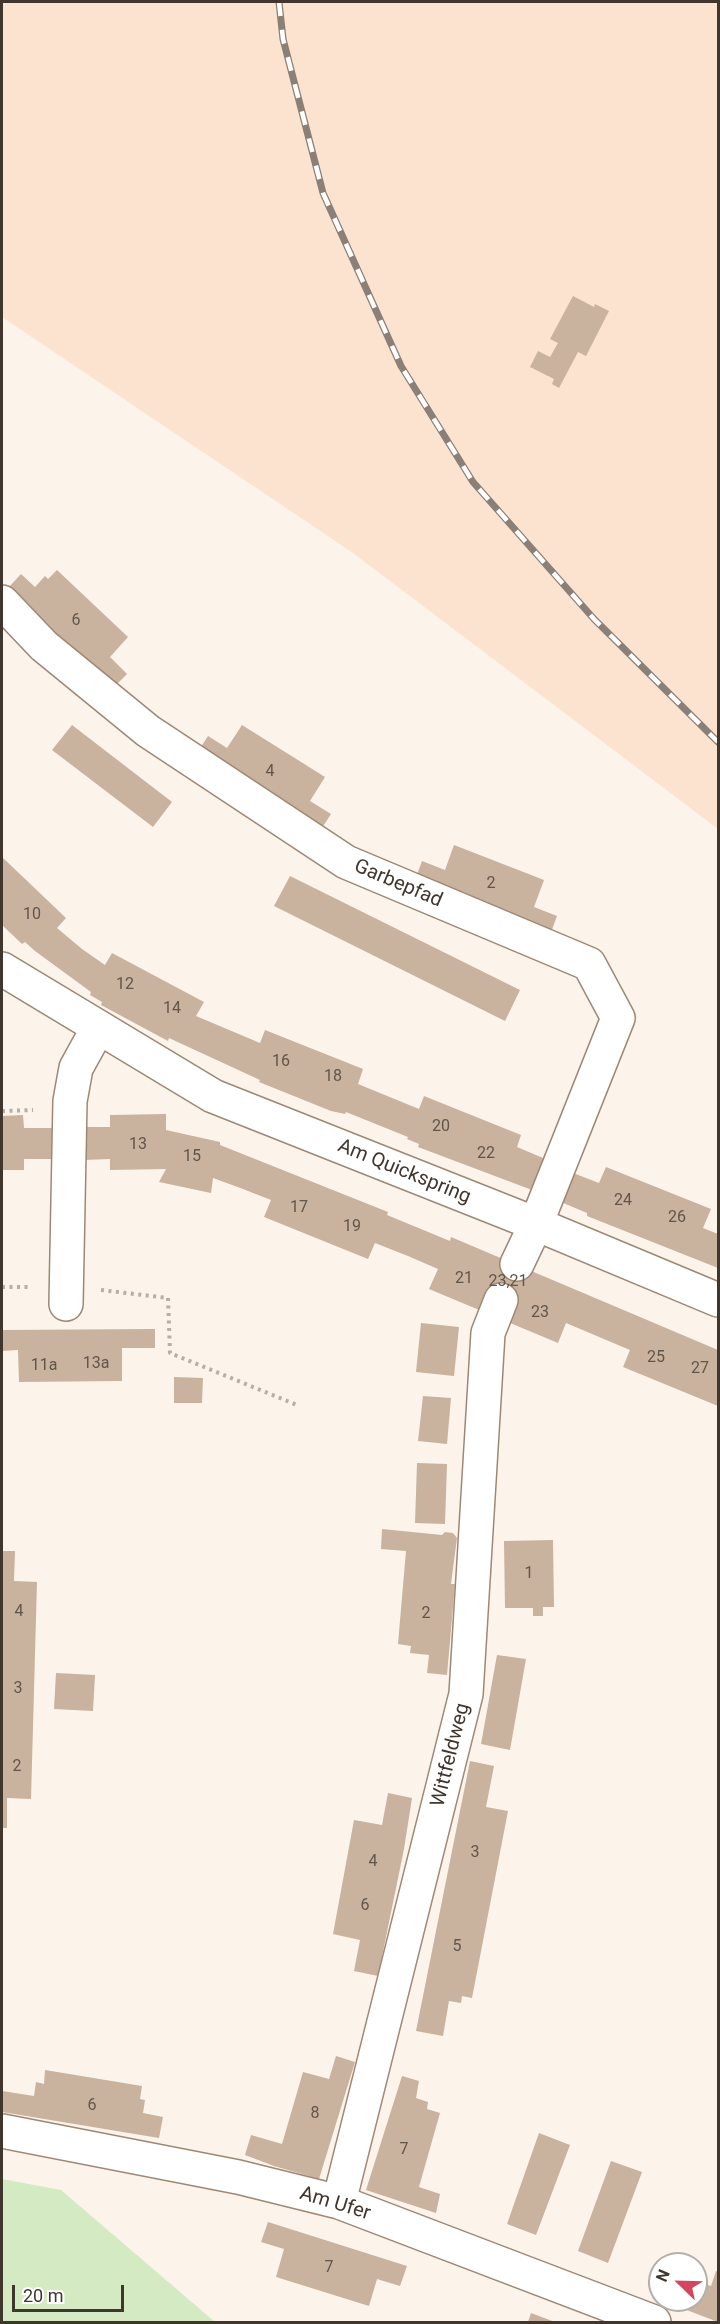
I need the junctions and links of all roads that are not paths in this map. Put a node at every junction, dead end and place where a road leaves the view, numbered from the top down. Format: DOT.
graph roads {
  1 [pos="2,602"];
  2 [pos="2,969"];
  3 [pos="98,1028"];
  4 [pos="536,1224"];
  5 [pos="517,1264"];
  6 [pos="66,1295"];
  7 [pos="501,1300"];
  8 [pos="718,1300"];
  9 [pos="2,2131"];
  10 [pos="339,2202"];
  11 [pos="654,2322"];
  1 -- 4 [label="street, Garbepfad"];
  2 -- 3 [label="street, Am Quickspring"];
  3 -- 4 [label="street, Am Quickspring"];
  3 -- 6 [label="street"];
  4 -- 5 [label="street"];
  4 -- 8 [label="street, Am Quickspring"];
  7 -- 10 [label="street, Wittfeldweg"];
  9 -- 10 [label="street, Am Ufer"];
  10 -- 11 [label="street, Am Ufer"];
}
